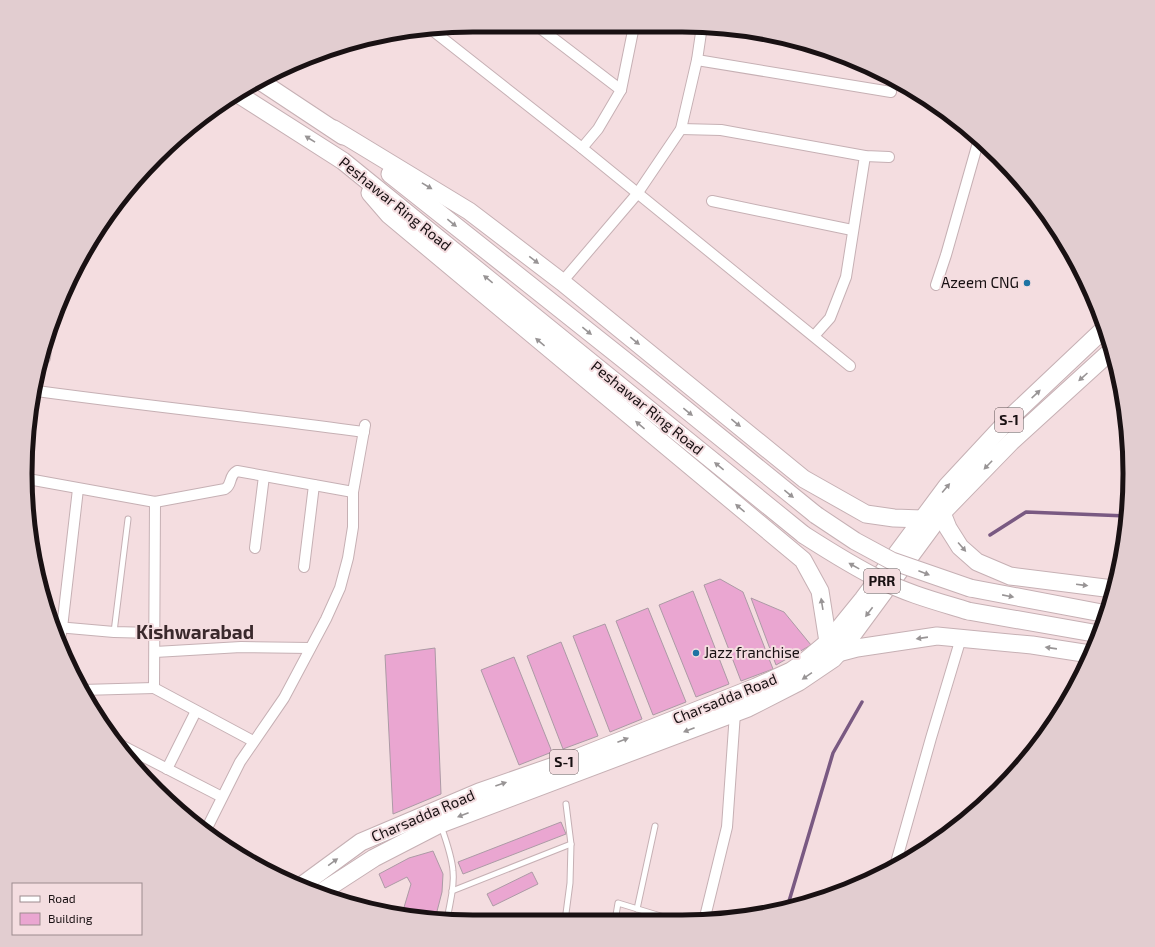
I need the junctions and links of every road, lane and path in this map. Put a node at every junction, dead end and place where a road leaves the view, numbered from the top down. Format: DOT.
graph roads {
  1 [pos="545,32"];
  2 [pos="633,32"];
  3 [pos="701,33"];
  4 [pos="437,34"];
  5 [pos="697,60"];
  6 [pos="265,85"];
  7 [pos="621,90"];
  8 [pos="891,92"];
  9 [pos="243,97"];
  10 [pos="334,129"];
  11 [pos="681,129"];
  12 [pos="977,146"];
  13 [pos="582,148"];
  14 [pos="865,156"];
  15 [pos="889,157"];
  16 [pos="343,161"];
  17 [pos="638,194"];
  18 [pos="712,201"];
  19 [pos="852,230"];
  20 [pos="562,282"];
  21 [pos="936,285"];
  22 [pos="1100,333"];
  23 [pos="814,336"];
  24 [pos="1107,355"];
  25 [pos="850,366"];
  26 [pos="39,391"];
  27 [pos="264,476"];
  28 [pos="32,481"];
  29 [pos="314,485"];
  30 [pos="78,489"];
  31 [pos="354,492"];
  32 [pos="155,502"];
  33 [pos="942,513"];
  34 [pos="128,519"];
  35 [pos="922,519"];
  36 [pos="255,548"];
  37 [pos="304,567"];
  38 [pos="1108,588"];
  39 [pos="1101,613"];
  40 [pos="60,626"];
  41 [pos="62,631"];
  42 [pos="114,632"];
  43 [pos="154,633"];
  44 [pos="1093,633"];
  45 [pos="961,638"];
  46 [pos="310,648"];
  47 [pos="833,648"];
  48 [pos="155,652"];
  49 [pos="1084,653"];
  50 [pos="154,688"];
  51 [pos="89,690"];
  52 [pos="196,711"];
  53 [pos="735,713"];
  54 [pos="254,741"];
  55 [pos="129,749"];
  56 [pos="167,769"];
  57 [pos="222,797"];
  58 [pos="566,804"];
  59 [pos="437,818"];
  60 [pos="208,826"];
  61 [pos="655,826"];
  62 [pos="571,844"];
  63 [pos="897,859"];
  64 [pos="307,882"];
  65 [pos="325,889"];
  66 [pos="452,891"];
  67 [pos="637,909"];
  68 [pos="448,914"];
  69 [pos="706,914"];
  70 [pos="566,915"];
  71 [pos="616,915"];
  72 [pos="657,915"];
  1 -- 7 [label="street"];
  2 -- 7 [label="street"];
  3 -- 5 [label="street"];
  4 -- 13 [label="street"];
  5 -- 8 [label="street"];
  5 -- 11 [label="street"];
  6 -- 10 [label="main road, Peshawar Ring Road"];
  7 -- 13 [label="street"];
  16 -- 9 [label="main road, Peshawar Ring Road, one-way"];
  10 -- 20 [label="main road, one-way"];
  10 -- 39 [label="main road, Peshawar Ring Road / PRR, one-way, bridge"];
  11 -- 14 [label="street"];
  11 -- 17 [label="street"];
  12 -- 21 [label="street"];
  13 -- 17 [label="street"];
  14 -- 15 [label="street"];
  14 -- 19 [label="street"];
  44 -- 16 [label="main road, Peshawar Ring Road / PRR, one-way, bridge"];
  47 -- 16 [label="main road, one-way"];
  17 -- 20 [label="street"];
  17 -- 23 [label="street"];
  18 -- 19 [label="street"];
  19 -- 23 [label="street"];
  20 -- 35 [label="main road, one-way"];
  35 -- 22 [label="main road, Charsadda Road / S-1, one-way"];
  23 -- 25 [label="street"];
  24 -- 33 [label="main road, Charsadda Road / S-1, one-way"];
  26 -- 31 [label="street"];
  27 -- 29 [label="street"];
  27 -- 32 [label="street"];
  27 -- 36 [label="street"];
  28 -- 30 [label="street"];
  29 -- 31 [label="street"];
  29 -- 37 [label="street"];
  30 -- 32 [label="street"];
  30 -- 40 [label="street"];
  31 -- 46 [label="street"];
  32 -- 43 [label="street"];
  33 -- 38 [label="main road, one-way"];
  33 -- 47 [label="main road, Charsadda Road / S-1, one-way"];
  34 -- 42 [label="lane"];
  35 -- 47 [label="main road, Charsadda Road / S-1"];
  41 -- 42 [label="street"];
  42 -- 43 [label="street"];
  43 -- 48 [label="street"];
  45 -- 47 [label="main road, one-way"];
  49 -- 45 [label="main road, one-way"];
  45 -- 63 [label="street"];
  46 -- 48 [label="street"];
  46 -- 54 [label="street"];
  47 -- 53 [label="main road, Charsadda Road / S-1, one-way"];
  59 -- 47 [label="main road, Charsadda Road / S-1, one-way"];
  48 -- 50 [label="street"];
  50 -- 51 [label="street"];
  50 -- 52 [label="street"];
  52 -- 54 [label="street"];
  52 -- 56 [label="street"];
  53 -- 59 [label="main road, Charsadda Road / S-1, one-way"];
  53 -- 69 [label="street"];
  54 -- 57 [label="street"];
  55 -- 56 [label="street"];
  56 -- 57 [label="street"];
  57 -- 60 [label="street"];
  58 -- 62 [label="lane"];
  64 -- 59 [label="main road, Charsadda Road / S-1, one-way"];
  59 -- 65 [label="main road, Charsadda Road / S-1"];
  59 -- 66 [label="lane"];
  61 -- 67 [label="lane"];
  62 -- 66 [label="lane"];
  62 -- 70 [label="lane"];
  66 -- 68 [label="lane"];
  67 -- 71 [label="lane"];
  67 -- 72 [label="lane"];
}
